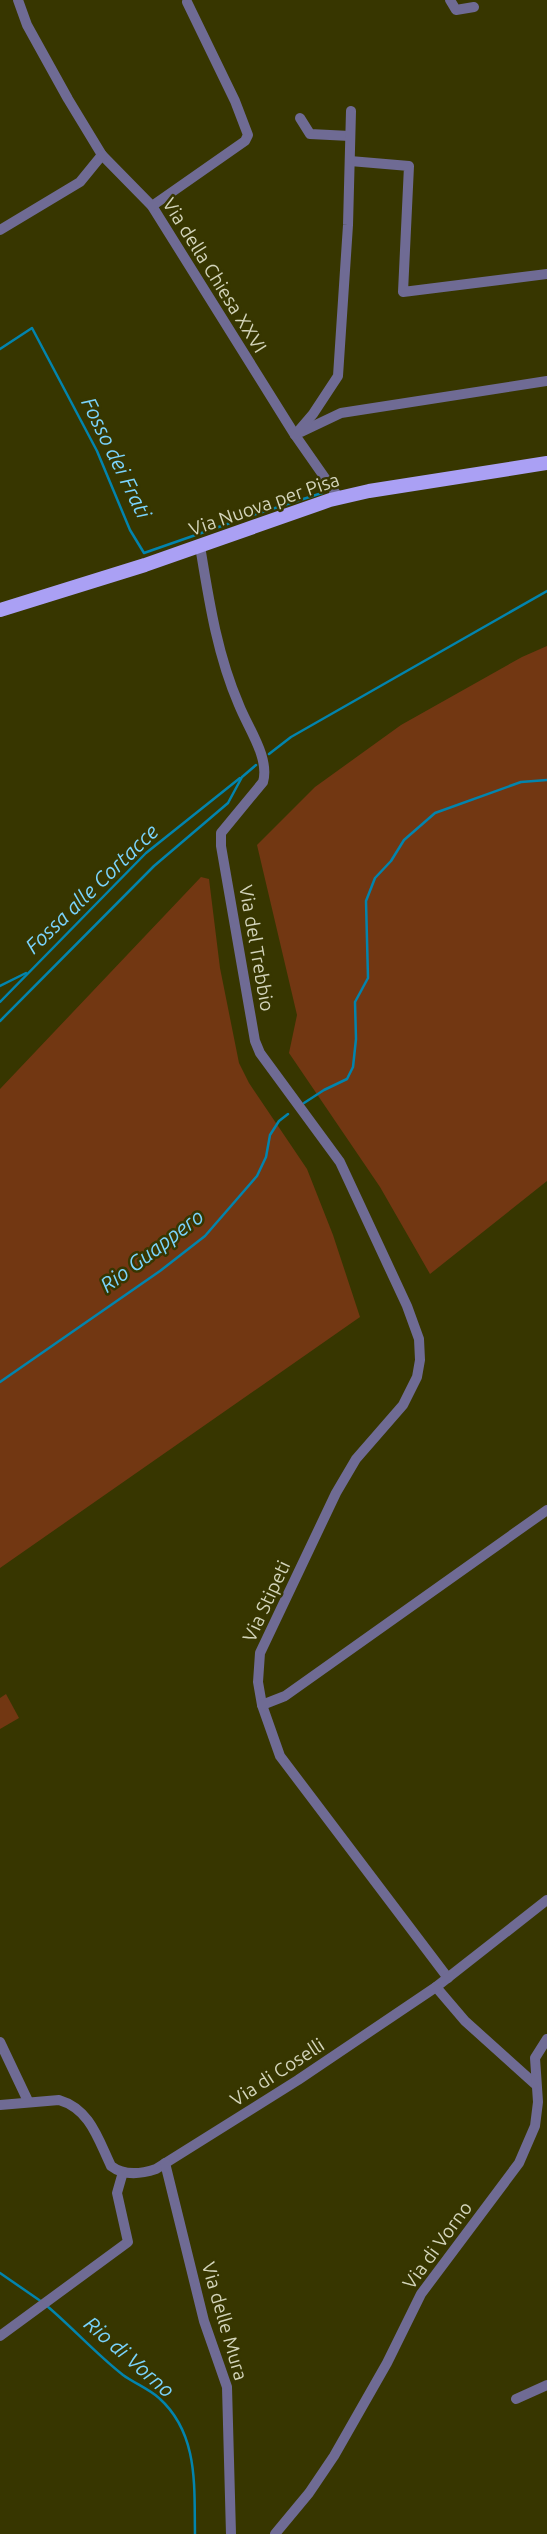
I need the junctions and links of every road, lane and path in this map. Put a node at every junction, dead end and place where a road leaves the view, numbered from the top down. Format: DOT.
graph roads {
  1 [pos="19,0"];
  2 [pos="450,0"];
  3 [pos="187,2"];
  4 [pos="474,6"];
  5 [pos="351,111"];
  6 [pos="300,118"];
  7 [pos="350,136"];
  8 [pos="102,155"];
  9 [pos="350,162"];
  10 [pos="152,206"];
  11 [pos="0,230"];
  12 [pos="547,274"];
  13 [pos="547,381"];
  14 [pos="295,435"];
  15 [pos="547,463"];
  16 [pos="339,498"];
  17 [pos="200,546"];
  18 [pos="0,610"];
  19 [pos="419,1339"];
  20 [pos="547,1510"];
  21 [pos="262,1705"];
  22 [pos="547,1900"];
  23 [pos="448,1978"];
  24 [pos="436,1987"];
  25 [pos="547,2039"];
  26 [pos="0,2042"];
  27 [pos="536,2084"];
  28 [pos="28,2101"];
  29 [pos="538,2102"];
  30 [pos="0,2105"];
  31 [pos="547,2113"];
  32 [pos="165,2163"];
  33 [pos="123,2172"];
  34 [pos="0,2336"];
  35 [pos="547,2385"];
  36 [pos="516,2399"];
  37 [pos="231,2534"];
  38 [pos="275,2534"];
  1 -- 8 [label="street, Via della Chiesa XXVI"];
  2 -- 4 [label="street"];
  3 -- 10 [label="street"];
  5 -- 7 [label="street"];
  6 -- 7 [label="street"];
  7 -- 9 [label="street"];
  8 -- 10 [label="street, Via della Chiesa XXVI"];
  8 -- 11 [label="street"];
  9 -- 12 [label="street"];
  9 -- 14 [label="street"];
  10 -- 14 [label="street, Via della Chiesa XXVI"];
  13 -- 14 [label="street"];
  14 -- 16 [label="street, Via della Chiesa XXVI"];
  15 -- 16 [label="main road, Via Nuova per Pisa"];
  16 -- 17 [label="main road, Via Nuova per Pisa"];
  17 -- 18 [label="main road, Via Nuova per Pisa"];
  17 -- 19 [label="street, Via del Trebbio"];
  19 -- 21 [label="street, Via Stipeti"];
  20 -- 21 [label="street"];
  21 -- 23 [label="street, Via Stipeti"];
  22 -- 23 [label="street, Via di Coselli"];
  23 -- 24 [label="street, Via di Coselli"];
  24 -- 27 [label="street"];
  24 -- 32 [label="street, Via di Coselli"];
  25 -- 27 [label="street, Via di Vorno"];
  26 -- 28 [label="street"];
  27 -- 29 [label="street, Via di Vorno"];
  28 -- 30 [label="street"];
  28 -- 33 [label="street"];
  29 -- 31 [label="street"];
  29 -- 38 [label="street, Via di Vorno"];
  32 -- 33 [label="street, Via di Coselli"];
  32 -- 37 [label="street, Via delle Mura"];
  33 -- 34 [label="street"];
  35 -- 36 [label="street"];
}
